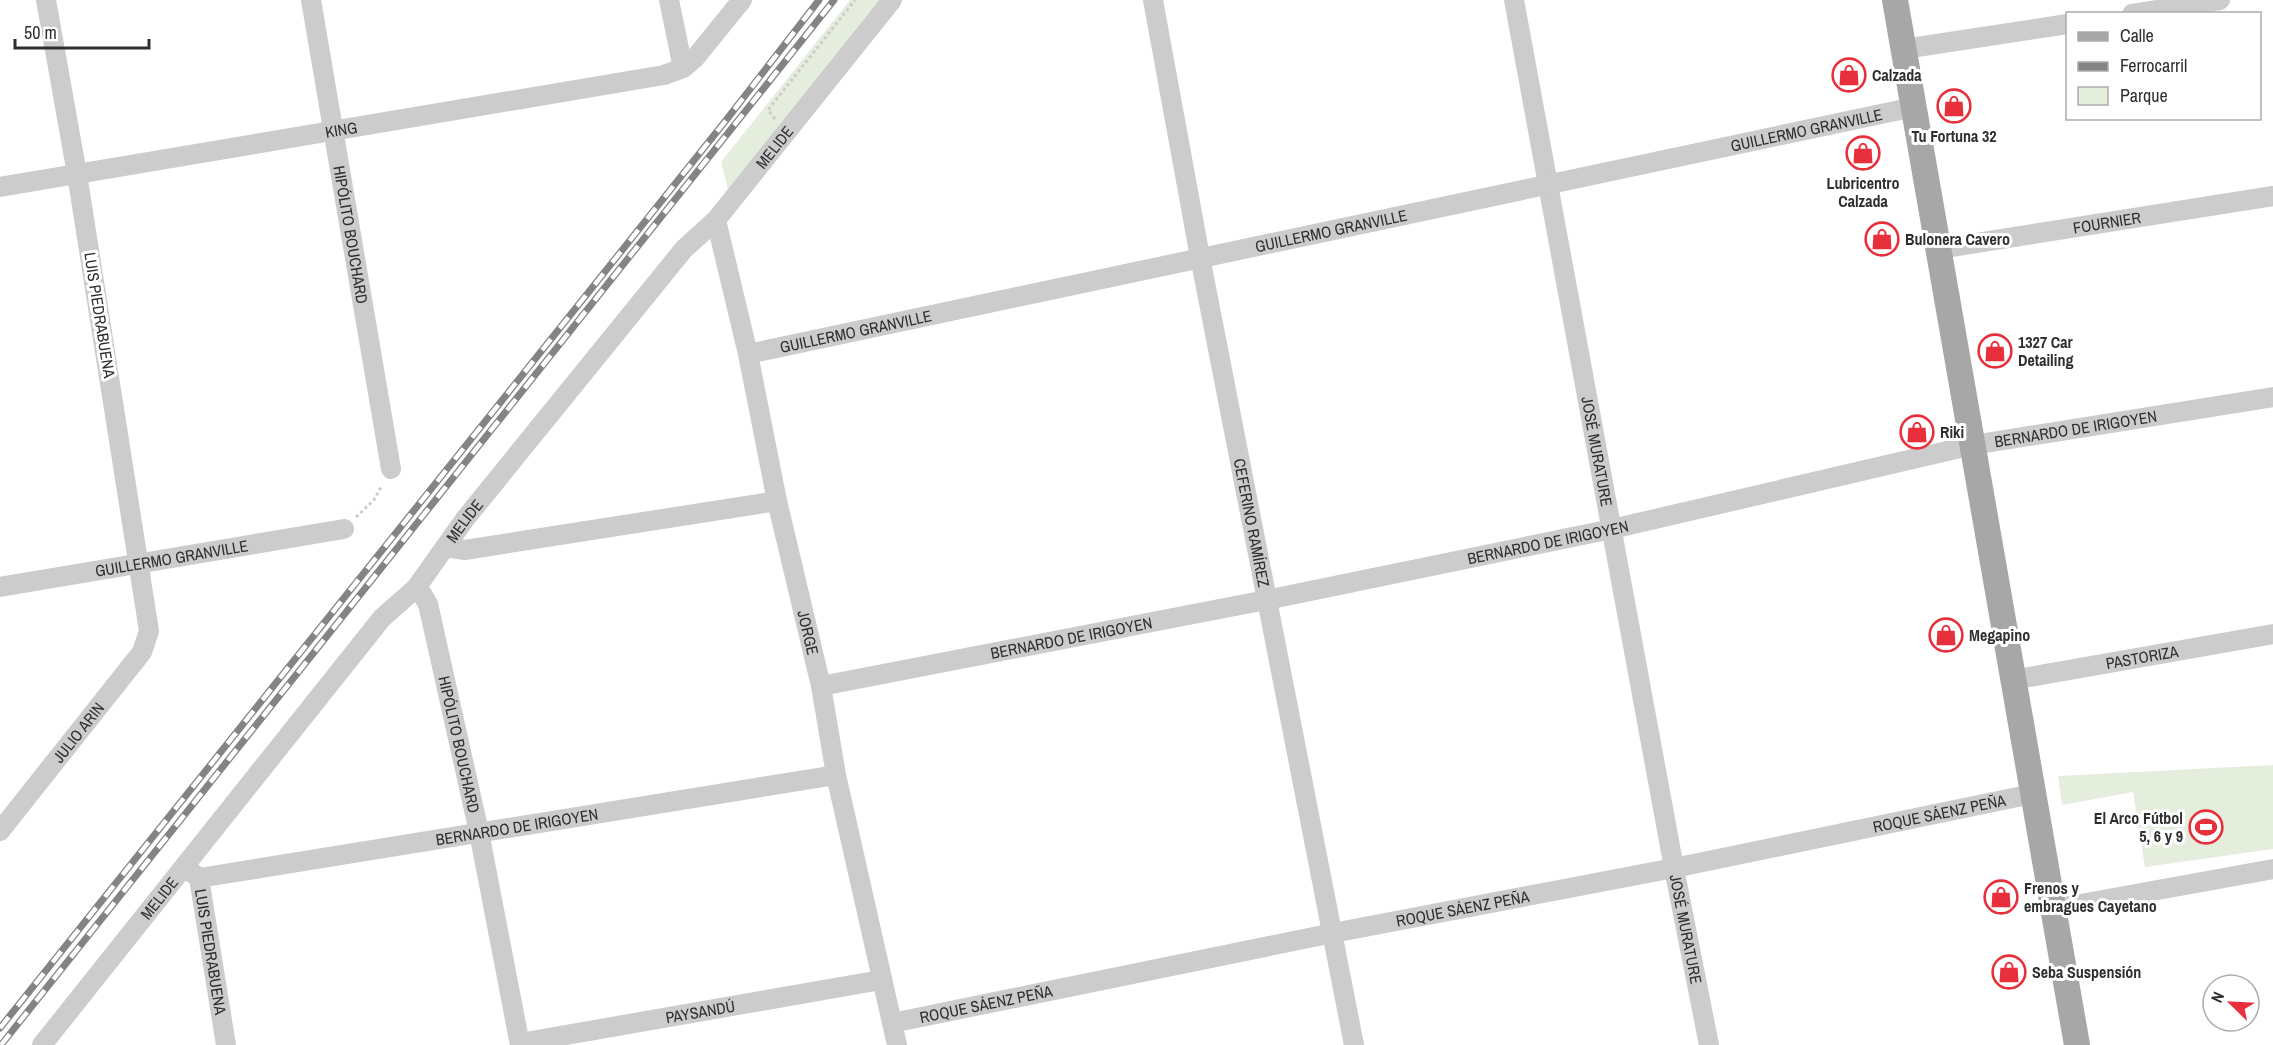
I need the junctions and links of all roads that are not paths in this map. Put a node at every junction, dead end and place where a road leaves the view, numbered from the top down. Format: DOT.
graph roads {
  1 [pos="46,0"];
  2 [pos="311,0"];
  3 [pos="669,0"];
  4 [pos="742,0"];
  5 [pos="892,0"];
  6 [pos="1153,0"];
  7 [pos="1514,0"];
  8 [pos="1895,0"];
  9 [pos="2220,0"];
  10 [pos="2145,12"];
  11 [pos="2066,24"];
  12 [pos="1904,49"];
  13 [pos="683,68"];
  14 [pos="1914,107"];
  15 [pos="334,130"];
  16 [pos="77,174"];
  17 [pos="1547,183"];
  18 [pos="0,187"];
  19 [pos="2273,196"];
  20 [pos="716,220"];
  21 [pos="1939,249"];
  22 [pos="1200,257"];
  23 [pos="748,354"];
  24 [pos="2273,397"];
  25 [pos="1973,445"];
  26 [pos="391,470"];
  27 [pos="777,501"];
  28 [pos="344,529"];
  29 [pos="1612,529"];
  30 [pos="446,547"];
  31 [pos="140,564"];
  32 [pos="0,586"];
  33 [pos="416,588"];
  34 [pos="1266,600"];
  35 [pos="149,631"];
  36 [pos="2273,634"];
  37 [pos="2012,680"];
  38 [pos="821,686"];
  39 [pos="836,775"];
  40 [pos="2032,794"];
  41 [pos="0,831"];
  42 [pos="479,832"];
  43 [pos="1674,868"];
  44 [pos="2273,869"];
  45 [pos="191,872"];
  46 [pos="2053,909"];
  47 [pos="1333,933"];
  48 [pos="881,980"];
  49 [pos="892,1023"];
  50 [pos="520,1044"];
  51 [pos="42,1045"];
  52 [pos="226,1045"];
  53 [pos="897,1045"];
  54 [pos="1354,1045"];
  55 [pos="1709,1045"];
  56 [pos="2077,1045"];
  1 -- 16 [label="street, LUIS PIEDRABUENA"];
  2 -- 15 [label="street, HIPÓLITO BOUCHARD"];
  3 -- 13 [label="street"];
  4 -- 13 [label="street"];
  5 -- 20 [label="street, MELIDE"];
  6 -- 22 [label="street, CEFERINO RAMÍREZ"];
  7 -- 17 [label="street, JOSÉ MURATURE"];
  8 -- 12 [label="main road"];
  9 -- 10 [label="street"];
  11 -- 12 [label="street"];
  12 -- 14 [label="main road"];
  13 -- 15 [label="street, KING"];
  14 -- 17 [label="street, GUILLERMO GRANVILLE"];
  14 -- 21 [label="main road"];
  15 -- 16 [label="street, KING"];
  15 -- 26 [label="street, HIPÓLITO BOUCHARD"];
  16 -- 18 [label="street, KING"];
  16 -- 31 [label="street, LUIS PIEDRABUENA"];
  17 -- 22 [label="street, GUILLERMO GRANVILLE"];
  17 -- 29 [label="street, JOSÉ MURATURE"];
  19 -- 21 [label="street, FOURNIER"];
  20 -- 23 [label="street, JORGE"];
  20 -- 30 [label="street, MELIDE"];
  21 -- 25 [label="main road"];
  22 -- 23 [label="street, GUILLERMO GRANVILLE"];
  22 -- 34 [label="street, CEFERINO RAMÍREZ"];
  23 -- 27 [label="street, JORGE"];
  24 -- 25 [label="street, BERNARDO DE IRIGOYEN"];
  25 -- 29 [label="street, BERNARDO DE IRIGOYEN"];
  25 -- 37 [label="main road"];
  27 -- 30 [label="street"];
  27 -- 38 [label="street, JORGE"];
  28 -- 31 [label="street, GUILLERMO GRANVILLE"];
  29 -- 34 [label="street, BERNARDO DE IRIGOYEN"];
  29 -- 43 [label="street, JOSÉ MURATURE"];
  30 -- 33 [label="street, MELIDE"];
  31 -- 32 [label="street, GUILLERMO GRANVILLE"];
  31 -- 35 [label="street, LUIS PIEDRABUENA"];
  33 -- 42 [label="street, HIPÓLITO BOUCHARD"];
  33 -- 45 [label="street, MELIDE"];
  34 -- 38 [label="street, BERNARDO DE IRIGOYEN"];
  34 -- 47 [label="street, CEFERINO RAMÍREZ"];
  35 -- 41 [label="street, JULIO ARIN"];
  36 -- 37 [label="street, PASTORIZA"];
  37 -- 40 [label="main road"];
  38 -- 39 [label="street, JORGE"];
  39 -- 42 [label="street, BERNARDO DE IRIGOYEN"];
  39 -- 48 [label="street, JORGE"];
  40 -- 43 [label="street, ROQUE SÁENZ PEÑA"];
  40 -- 46 [label="main road"];
  42 -- 45 [label="street, BERNARDO DE IRIGOYEN"];
  42 -- 50 [label="street, HIPÓLITO BOUCHARD"];
  43 -- 47 [label="street, ROQUE SÁENZ PEÑA"];
  43 -- 55 [label="street, JOSÉ MURATURE"];
  44 -- 46 [label="street"];
  45 -- 51 [label="street, MELIDE"];
  45 -- 52 [label="street, LUIS PIEDRABUENA"];
  46 -- 56 [label="main road"];
  47 -- 49 [label="street, ROQUE SÁENZ PEÑA"];
  47 -- 54 [label="street, CEFERINO RAMÍREZ"];
  48 -- 49 [label="street, JORGE"];
  48 -- 50 [label="street, PAYSANDÚ"];
  49 -- 53 [label="street, JORGE"];
}
